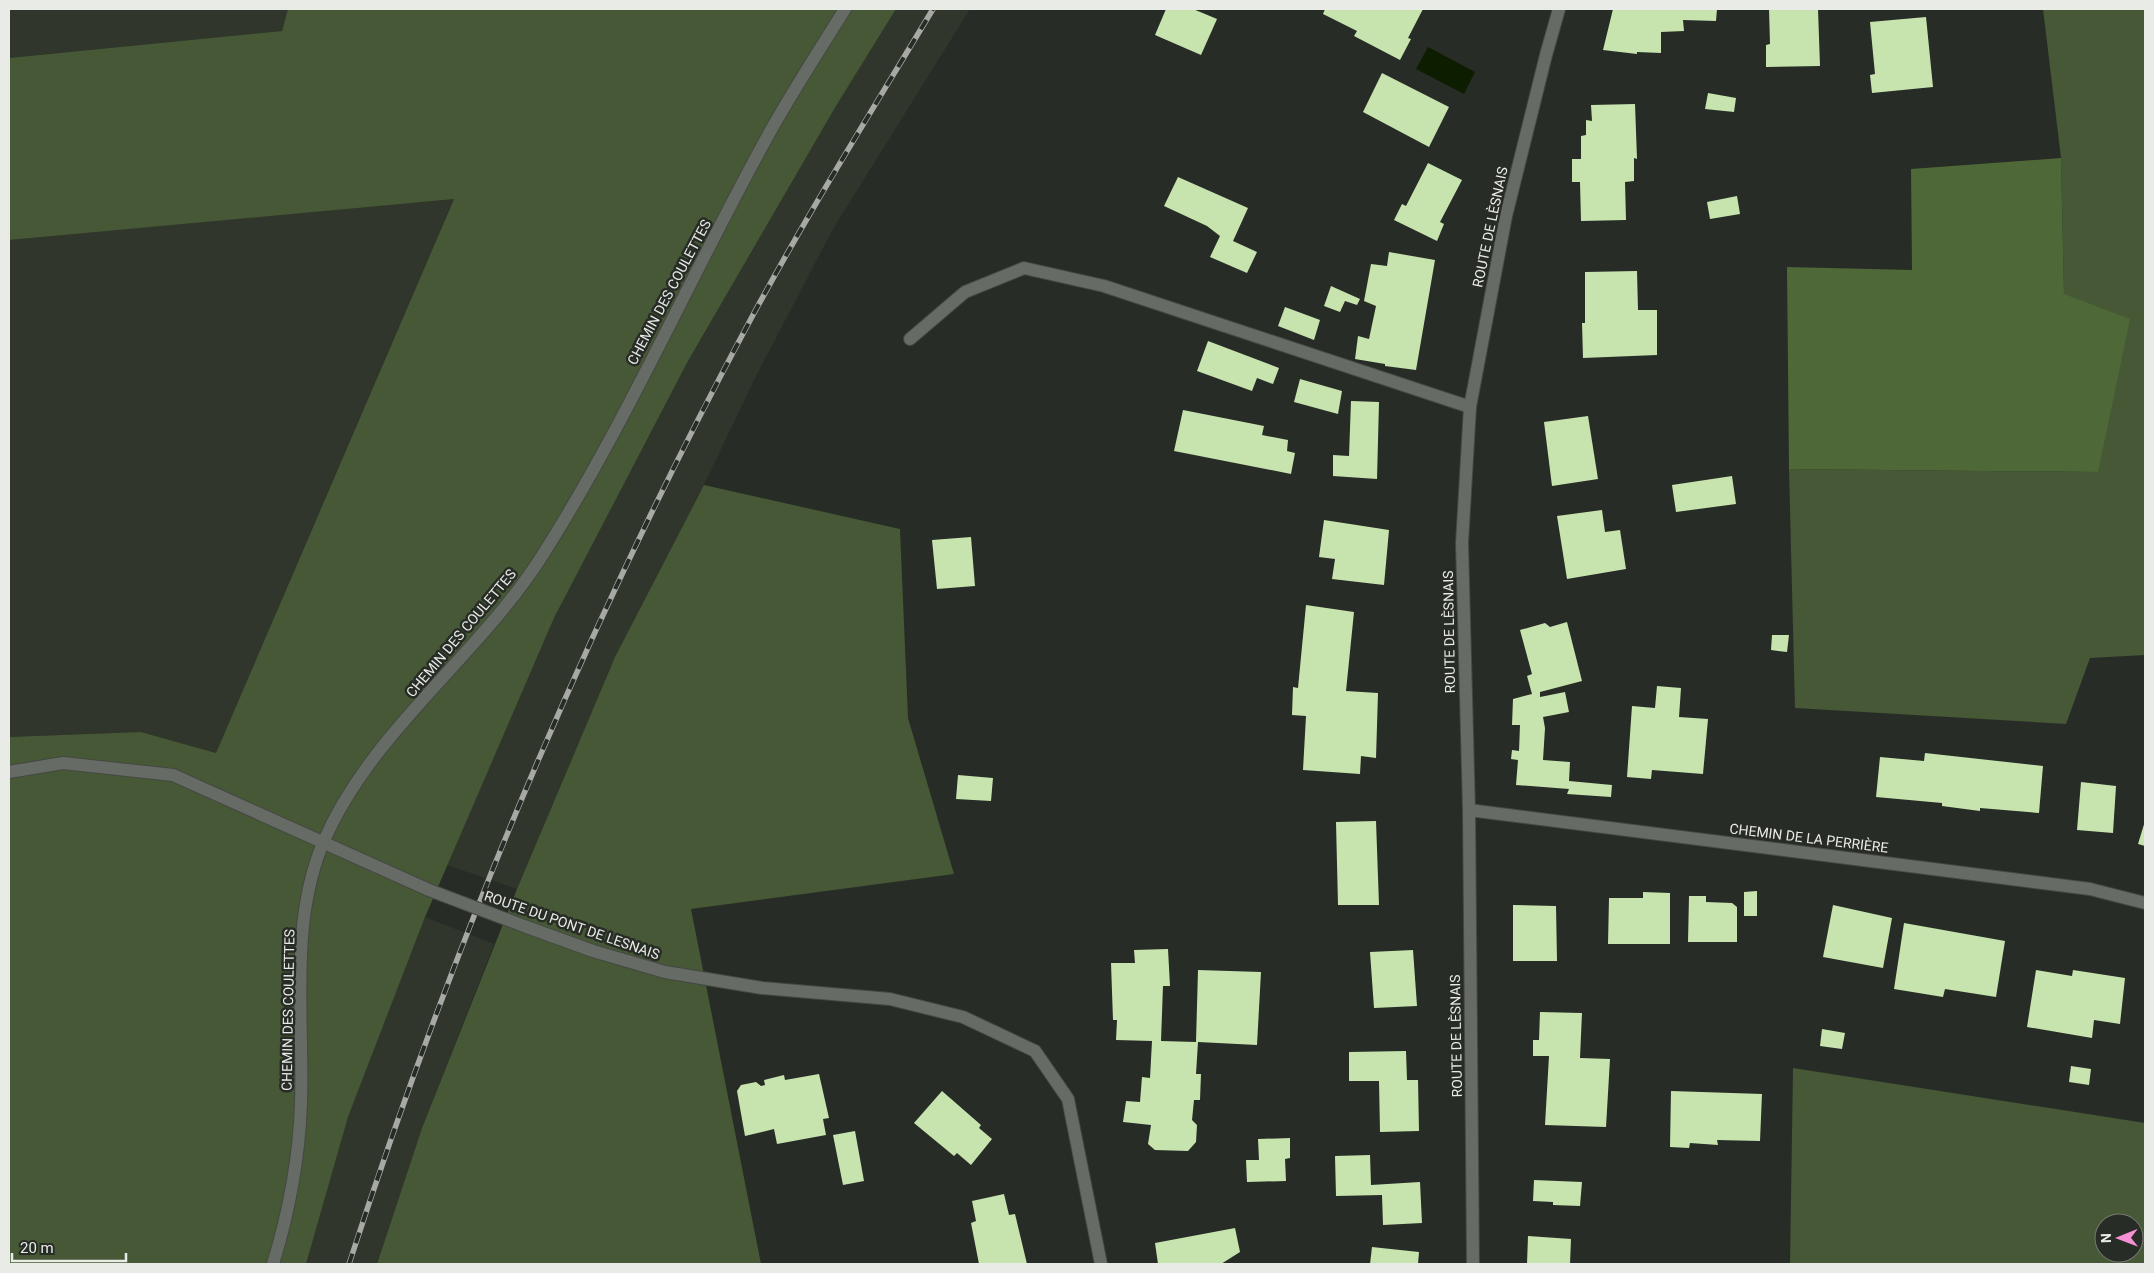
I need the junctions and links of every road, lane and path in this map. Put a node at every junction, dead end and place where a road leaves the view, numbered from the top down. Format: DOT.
graph roads {
  1 [pos="845,9"];
  2 [pos="1559,9"];
  3 [pos="910,338"];
  4 [pos="1470,407"];
  5 [pos="9,772"];
  6 [pos="1469,810"];
  7 [pos="323,844"];
  8 [pos="2145,903"];
  9 [pos="273,1264"];
  10 [pos="1101,1264"];
  11 [pos="1473,1264"];
  1 -- 7 [label="street, CHEMIN DES COULETTES"];
  2 -- 4 [label="street, ROUTE DE LÈSNAIS"];
  3 -- 4 [label="street"];
  4 -- 6 [label="street, ROUTE DE LÈSNAIS"];
  5 -- 7 [label="street, ROUTE DU PONT DE LESNAIS"];
  6 -- 8 [label="street, CHEMIN DE LA PERRIÈRE"];
  6 -- 11 [label="street, ROUTE DE LÈSNAIS"];
  7 -- 9 [label="street, CHEMIN DES COULETTES"];
  7 -- 10 [label="street, ROUTE DU PONT DE LESNAIS, bridge"];
}
